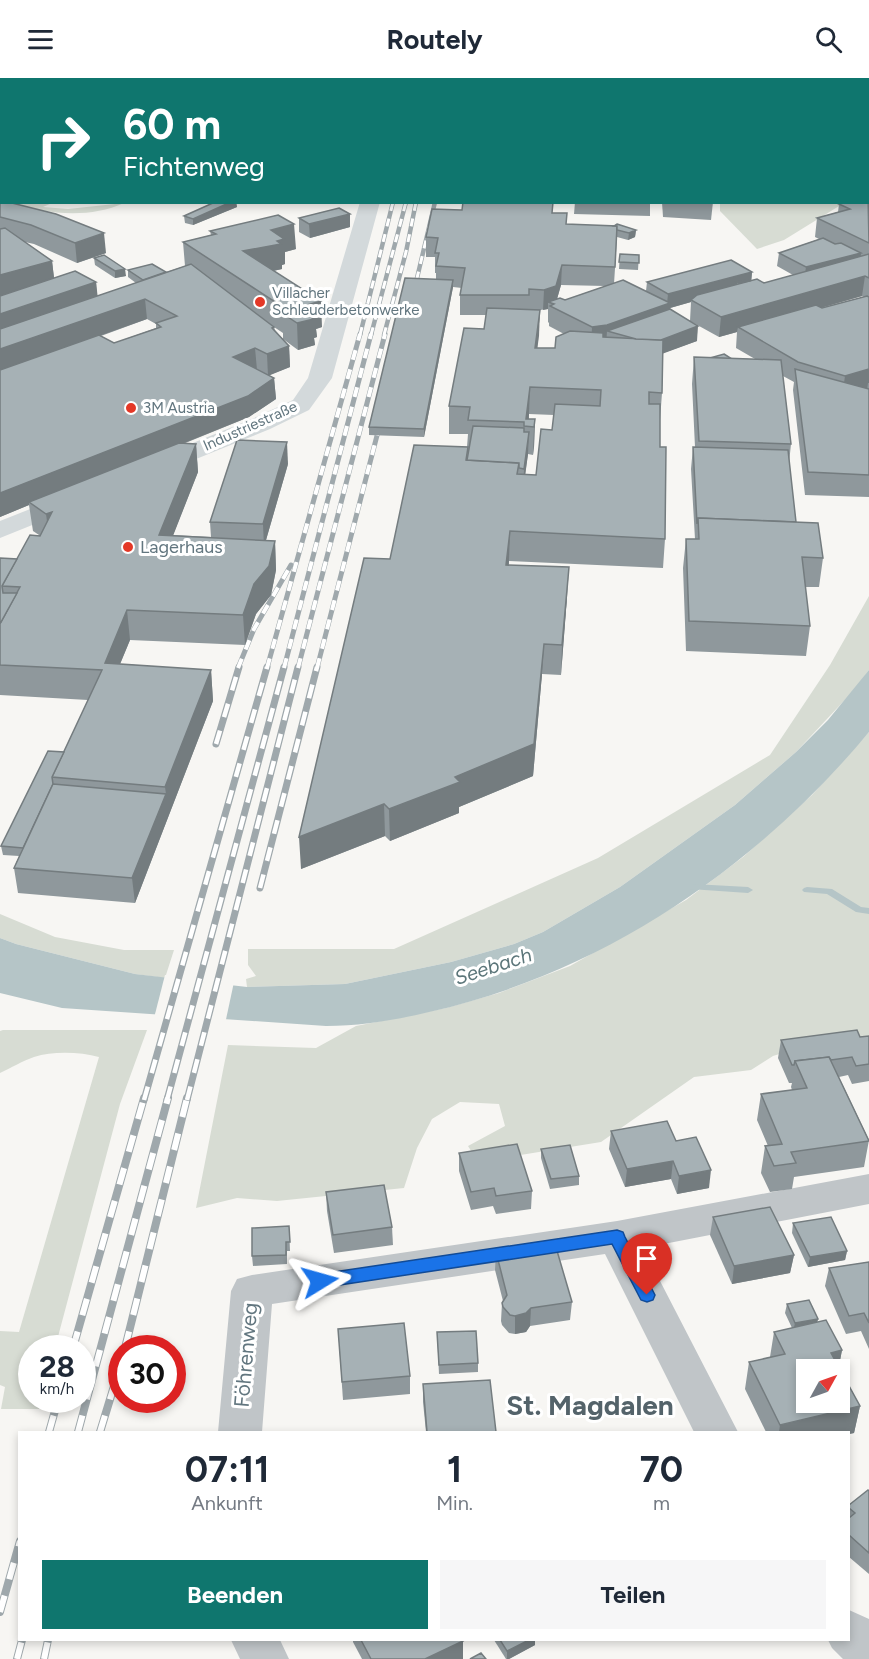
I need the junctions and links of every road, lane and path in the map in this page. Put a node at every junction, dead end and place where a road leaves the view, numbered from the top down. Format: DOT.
graph roads {
  1 [pos="369,204"];
  2 [pos="131,477"];
  3 [pos="91,493"];
  4 [pos="0,530"];
  5 [pos="869,1189"];
  6 [pos="617,1237"];
  7 [pos="240,1431"];
  8 [pos="715,1431"];
  9 [pos="850,1633"];
  10 [pos="256,1641"];
  11 [pos="869,1653"];
  12 [pos="265,1659"];
  1 -- 2 [label="street, Industriestraße"];
  3 -- 4 [label="street"];
  5 -- 6 [label="street, Föhrenweg"];
  6 -- 7 [label="street, Föhrenweg"];
  6 -- 8 [label="street"];
  9 -- 11 [label="street"];
  10 -- 12 [label="street"];
}
